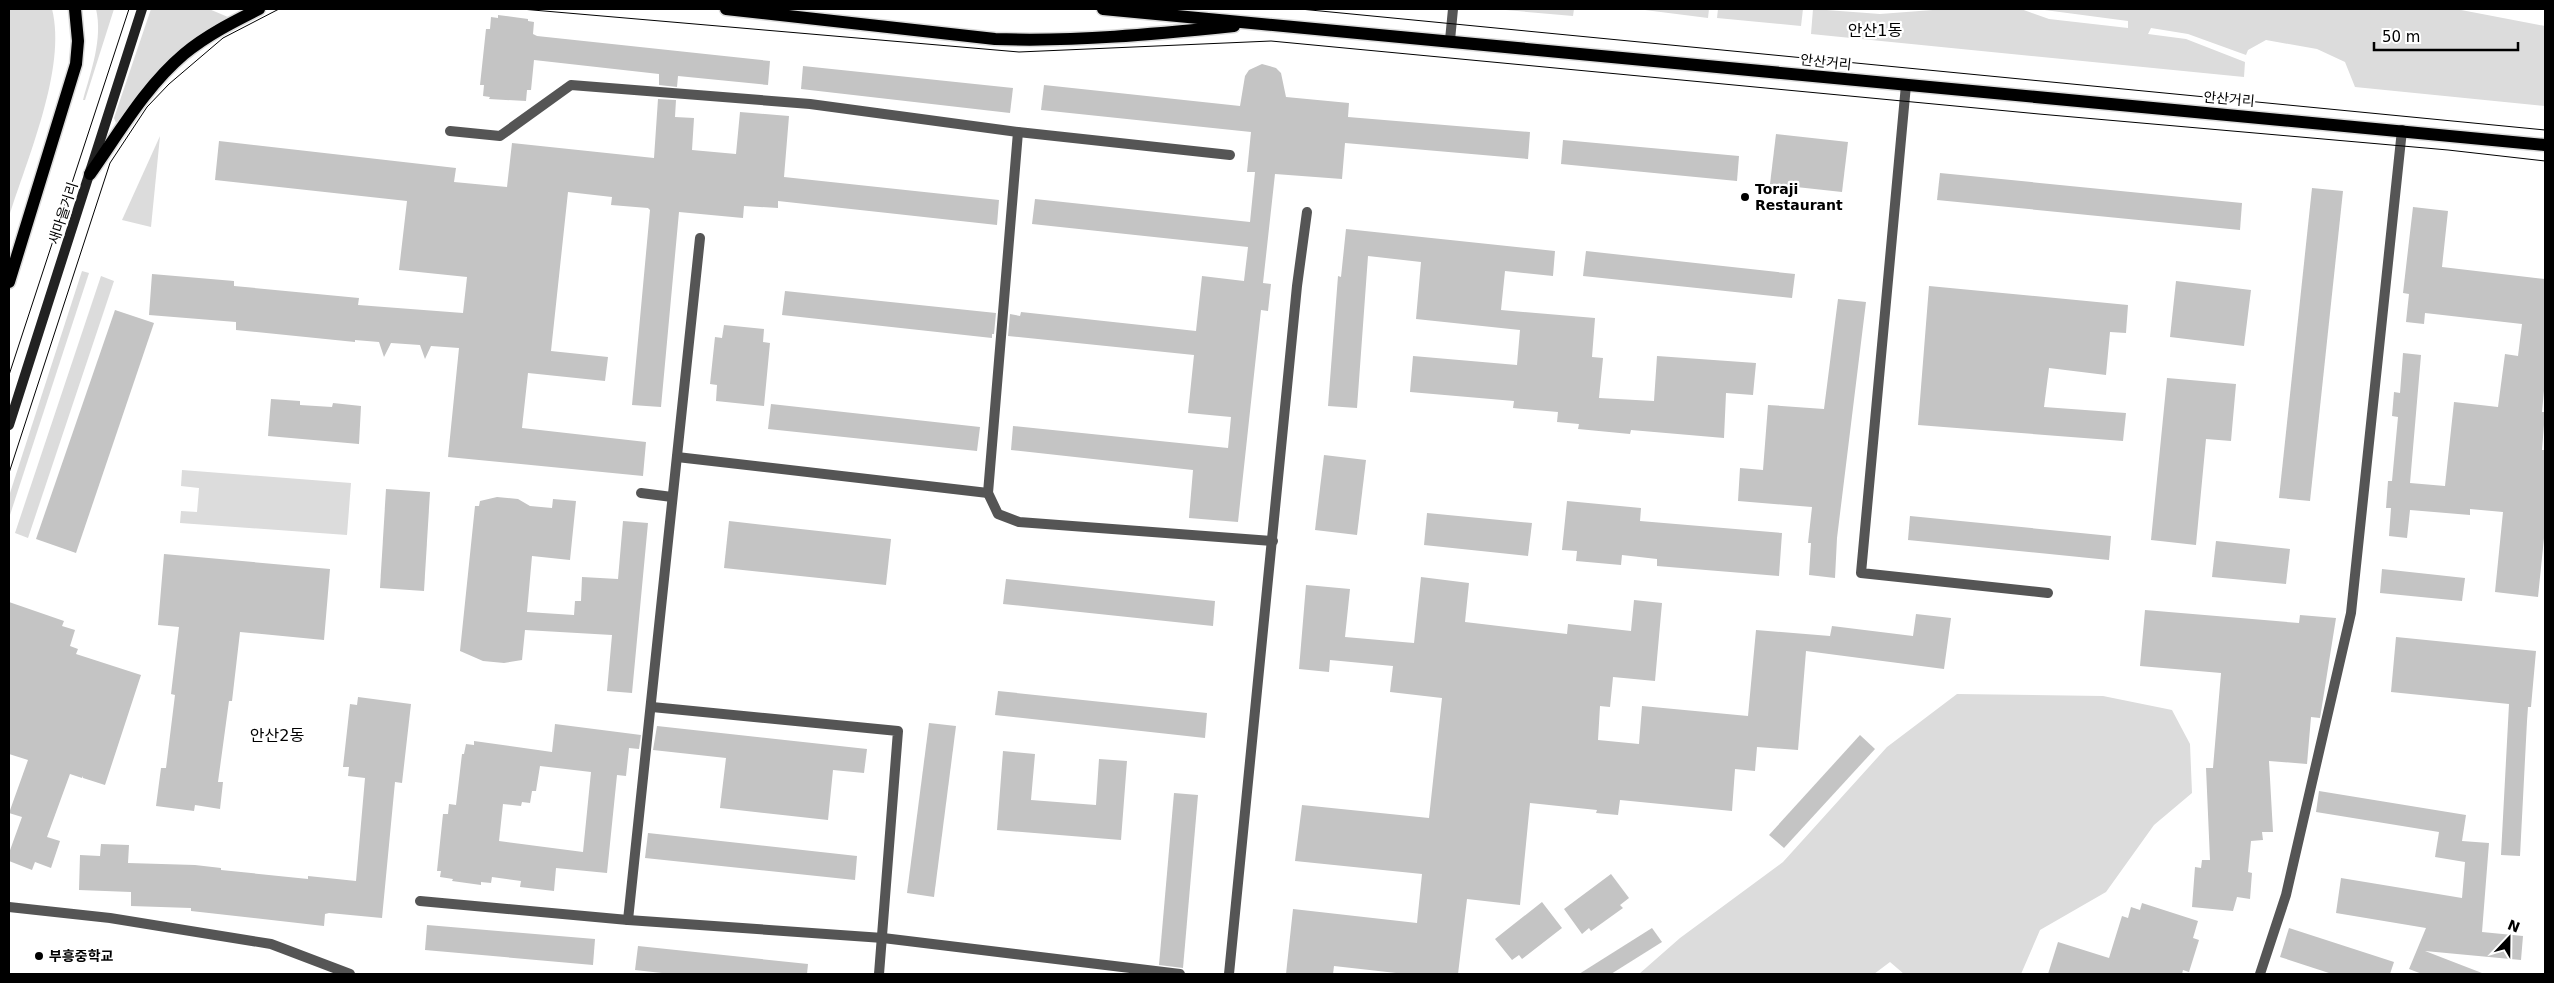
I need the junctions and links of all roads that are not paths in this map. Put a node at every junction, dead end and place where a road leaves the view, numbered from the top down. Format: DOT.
graph roads {
  1 [pos="75,9"];
  2 [pos="142,9"];
  3 [pos="259,9"];
  4 [pos="726,9"];
  5 [pos="1103,9"];
  6 [pos="1453,9"];
  7 [pos="1126,10"];
  8 [pos="1262,23"];
  9 [pos="1450,40"];
  10 [pos="1906,85"];
  11 [pos="2402,130"];
  12 [pos="450,131"];
  13 [pos="1018,132"];
  14 [pos="2545,145"];
  15 [pos="1230,155"];
  16 [pos="90,174"];
  17 [pos="1306,212"];
  18 [pos="700,238"];
  19 [pos="9,282"];
  20 [pos="9,425"];
  21 [pos="677,457"];
  22 [pos="641,493"];
  23 [pos="988,493"];
  24 [pos="672,497"];
  25 [pos="1273,541"];
  26 [pos="2048,593"];
  27 [pos="652,707"];
  28 [pos="420,901"];
  29 [pos="9,907"];
  30 [pos="628,920"];
  31 [pos="883,938"];
  32 [pos="350,974"];
  33 [pos="879,974"];
  34 [pos="1180,974"];
  35 [pos="1229,974"];
  36 [pos="2260,974"];
  1 -- 19 [label="main road"];
  2 -- 16 [label="main road, 새마을거리"];
  3 -- 16 [label="main road"];
  4 -- 8 [label="main road"];
  5 -- 7 [label="main road, 안산거리"];
  6 -- 9 [label="street"];
  7 -- 8 [label="main road, 안산거리"];
  8 -- 9 [label="main road, 안산거리"];
  9 -- 10 [label="main road, 안산거리"];
  10 -- 11 [label="main road, 안산거리"];
  10 -- 26 [label="street"];
  11 -- 14 [label="main road, 안산거리"];
  11 -- 36 [label="street"];
  12 -- 13 [label="street"];
  13 -- 15 [label="street"];
  13 -- 23 [label="street"];
  16 -- 20 [label="main road, 새마을거리"];
  17 -- 25 [label="street"];
  18 -- 21 [label="street"];
  21 -- 23 [label="street"];
  21 -- 24 [label="street"];
  22 -- 24 [label="street"];
  23 -- 25 [label="street"];
  24 -- 27 [label="street"];
  25 -- 35 [label="street"];
  27 -- 30 [label="street"];
  27 -- 31 [label="street"];
  28 -- 30 [label="street"];
  29 -- 32 [label="street"];
  30 -- 31 [label="street"];
  31 -- 33 [label="street"];
  31 -- 34 [label="street"];
}
